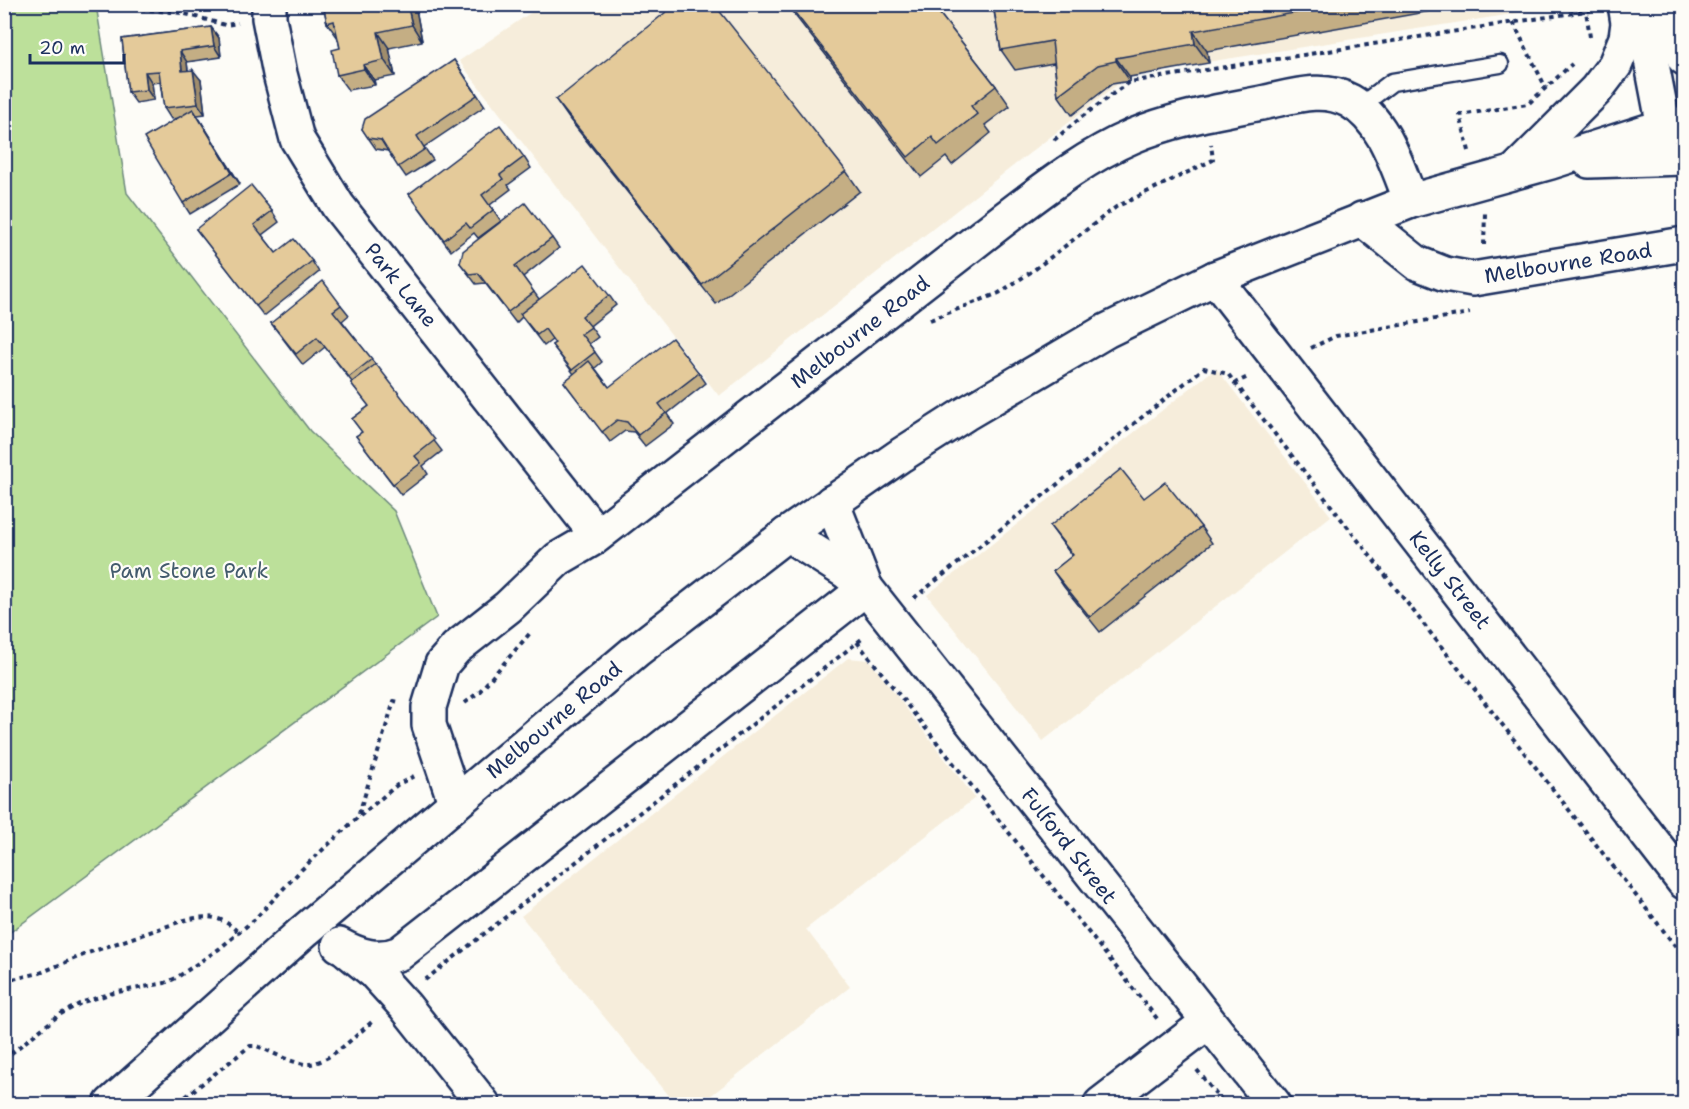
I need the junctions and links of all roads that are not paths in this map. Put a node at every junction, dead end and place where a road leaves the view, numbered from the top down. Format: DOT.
graph roads {
  1 [pos="1626,4"];
  2 [pos="1658,4"];
  3 [pos="269,11"];
  4 [pos="1684,58"];
  5 [pos="1500,64"];
  6 [pos="1359,107"];
  7 [pos="1674,125"];
  8 [pos="1684,158"];
  9 [pos="1551,162"];
  10 [pos="1516,170"];
  11 [pos="1411,201"];
  12 [pos="1362,219"];
  13 [pos="1684,244"];
  14 [pos="1215,278"];
  15 [pos="832,502"];
  16 [pos="787,534"];
  17 [pos="597,535"];
  18 [pos="866,588"];
  19 [pos="455,802"];
  20 [pos="1684,882"];
  21 [pos="303,932"];
  22 [pos="420,938"];
  23 [pos="339,945"];
  24 [pos="401,1001"];
  25 [pos="1208,1022"];
  26 [pos="111,1104"];
  27 [pos="483,1104"];
  28 [pos="1101,1104"];
  29 [pos="1274,1104"];
  1 -- 7 [label="street"];
  1 -- 10 [label="street"];
  2 -- 4 [label="street"];
  3 -- 17 [label="street, Park Lane"];
  5 -- 6 [label="lane"];
  6 -- 11 [label="street, Melbourne Road"];
  6 -- 17 [label="street, Melbourne Road"];
  7 -- 8 [label="street"];
  7 -- 9 [label="street, Melbourne Road"];
  8 -- 9 [label="street, Melbourne Road"];
  9 -- 10 [label="street, Melbourne Road"];
  10 -- 11 [label="street, Melbourne Road"];
  11 -- 12 [label="street, Melbourne Road"];
  12 -- 13 [label="street, Melbourne Road"];
  12 -- 14 [label="street, Melbourne Road"];
  14 -- 15 [label="street, Melbourne Road"];
  14 -- 20 [label="street, Kelly Street"];
  15 -- 16 [label="street, Melbourne Road"];
  15 -- 18 [label="street, Fulford Street"];
  16 -- 18 [label="street, Fulford Street"];
  16 -- 19 [label="street, Melbourne Road"];
  17 -- 19 [label="street, Melbourne Road"];
  18 -- 22 [label="street"];
  18 -- 25 [label="street, Fulford Street"];
  19 -- 21 [label="street, Melbourne Road"];
  21 -- 23 [label="street"];
  21 -- 26 [label="street, Melbourne Road"];
  22 -- 23 [label="street"];
  22 -- 24 [label="street"];
  23 -- 24 [label="street"];
  24 -- 27 [label="street"];
  25 -- 28 [label="street"];
  25 -- 29 [label="street, Fulford Street"];
}
